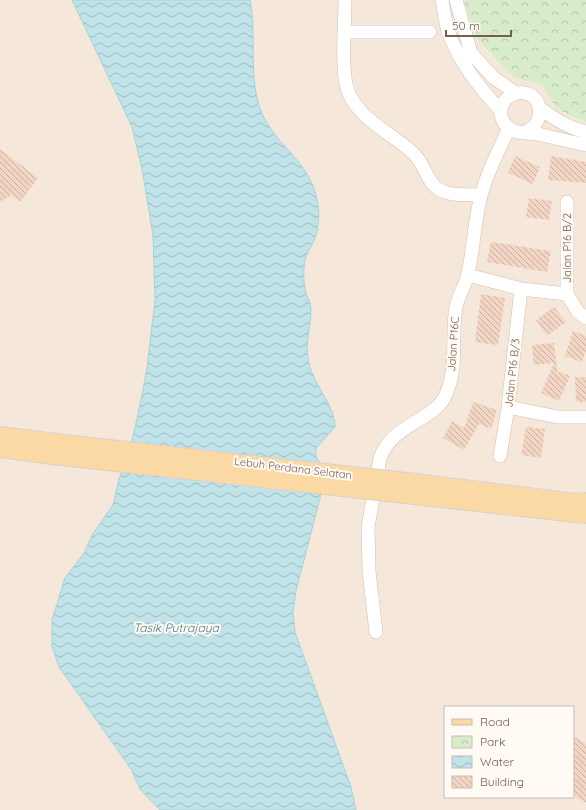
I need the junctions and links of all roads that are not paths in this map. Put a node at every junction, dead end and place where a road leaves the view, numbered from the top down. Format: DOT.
graph roads {
  1 [pos="345,0"];
  2 [pos="442,0"];
  3 [pos="456,0"];
  4 [pos="345,32"];
  5 [pos="430,32"];
  6 [pos="516,93"];
  7 [pos="540,108"];
  8 [pos="501,111"];
  9 [pos="509,128"];
  10 [pos="525,132"];
  11 [pos="586,132"];
  12 [pos="586,145"];
  13 [pos="481,195"];
  14 [pos="567,202"];
  15 [pos="468,275"];
  16 [pos="521,289"];
  17 [pos="567,294"];
  18 [pos="586,318"];
  19 [pos="508,407"];
  20 [pos="586,417"];
  21 [pos="0,435"];
  22 [pos="0,449"];
  23 [pos="54,449"];
  24 [pos="500,456"];
  25 [pos="405,488"];
  26 [pos="586,501"];
  27 [pos="586,515"];
  28 [pos="376,632"];
  1 -- 4 [label="street"];
  2 -- 8 [label="street"];
  3 -- 6 [label="street"];
  4 -- 5 [label="street"];
  4 -- 13 [label="street"];
  6 -- 7 [label="street"];
  6 -- 8 [label="street"];
  7 -- 10 [label="street"];
  7 -- 11 [label="street"];
  8 -- 9 [label="street"];
  9 -- 10 [label="street"];
  9 -- 13 [label="street, Jalan P16C"];
  10 -- 12 [label="street"];
  13 -- 15 [label="street, Jalan P16C"];
  14 -- 17 [label="street, Jalan P16 B/2"];
  15 -- 16 [label="street"];
  15 -- 28 [label="street, Jalan P16C"];
  16 -- 17 [label="street"];
  16 -- 19 [label="street, Jalan P16 B/3"];
  17 -- 18 [label="street"];
  19 -- 20 [label="street"];
  19 -- 24 [label="street, Jalan P16 B/3"];
  21 -- 23 [label="main road, Lebuh Perdana Selatan"];
  22 -- 23 [label="main road, Lebuh Perdana Selatan"];
  23 -- 25 [label="main road, Lebuh Perdana Selatan, bridge"];
  25 -- 26 [label="main road, Lebuh Perdana Selatan"];
  25 -- 27 [label="main road, Lebuh Perdana Selatan"];
}
